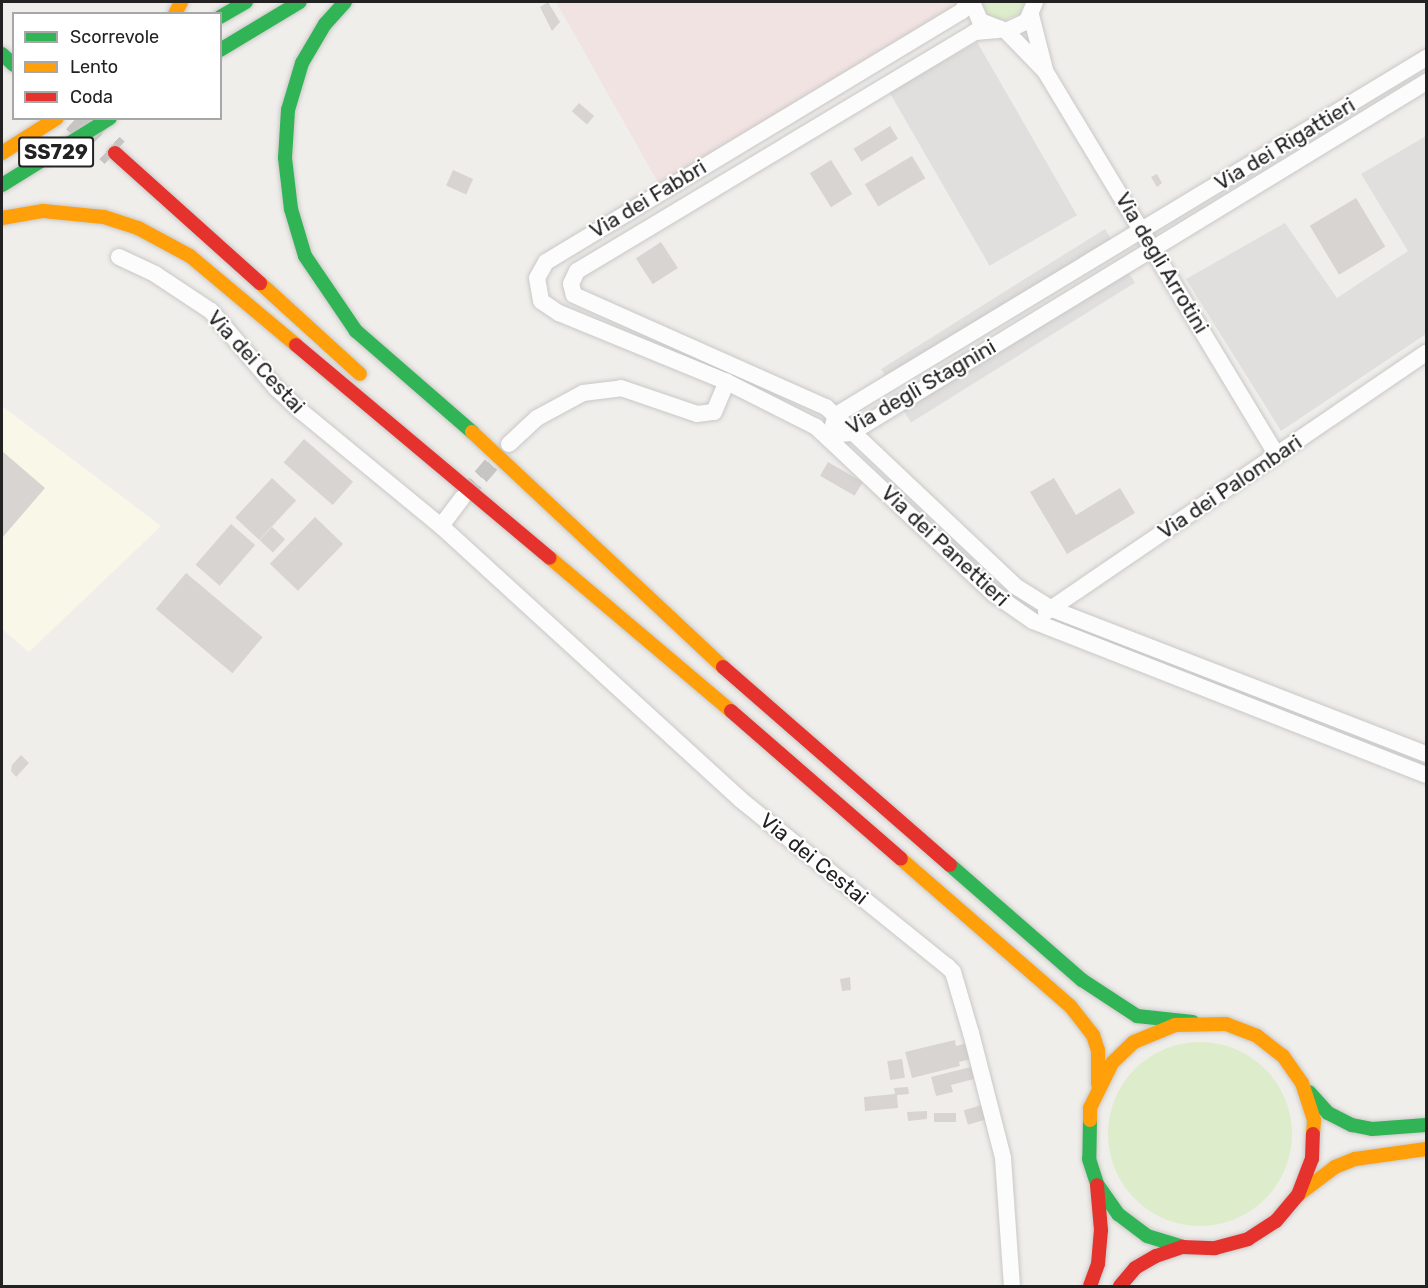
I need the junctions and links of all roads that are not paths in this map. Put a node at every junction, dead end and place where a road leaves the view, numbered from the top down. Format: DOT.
graph roads {
  1 [pos="246,2"];
  2 [pos="300,2"];
  3 [pos="345,2"];
  4 [pos="970,2"];
  5 [pos="1034,7"];
  6 [pos="222,16"];
  7 [pos="1002,31"];
  8 [pos="222,49"];
  9 [pos="1426,58"];
  10 [pos="1045,71"];
  11 [pos="1426,82"];
  12 [pos="54,120"];
  13 [pos="107,120"];
  14 [pos="766,128"];
  15 [pos="779,149"];
  16 [pos="2,153"];
  17 [pos="115,153"];
  18 [pos="2,185"];
  19 [pos="2,218"];
  20 [pos="1143,231"];
  21 [pos="1153,247"];
  22 [pos="119,257"];
  23 [pos="537,278"];
  24 [pos="571,289"];
  25 [pos="1426,353"];
  26 [pos="375,380"];
  27 [pos="727,382"];
  28 [pos="836,415"];
  29 [pos="851,433"];
  30 [pos="828,436"];
  31 [pos="437,444"];
  32 [pos="509,444"];
  33 [pos="1277,455"];
  34 [pos="500,480"];
  35 [pos="462,498"];
  36 [pos="441,526"];
  37 [pos="1052,609"];
  38 [pos="1033,621"];
  39 [pos="700,647"];
  40 [pos="671,659"];
  41 [pos="1426,754"];
  42 [pos="1426,775"];
  43 [pos="1193,1022"];
  44 [pos="1302,1083"];
  45 [pos="1098,1084"];
  46 [pos="1426,1125"];
  47 [pos="1426,1149"];
  48 [pos="1097,1184"];
  49 [pos="1298,1195"];
  50 [pos="1182,1247"];
  51 [pos="1012,1287"];
  52 [pos="1090,1287"];
  53 [pos="1120,1287"];
  1 -- 6 [label="main road"];
  2 -- 8 [label="main road"];
  3 -- 39 [label="main road"];
  4 -- 7 [label="street"];
  4 -- 14 [label="street, Via dei Fabbri"];
  5 -- 7 [label="street"];
  5 -- 10 [label="street"];
  7 -- 10 [label="street"];
  7 -- 15 [label="street, Via dei Fabbri"];
  9 -- 20 [label="street, Via dei Rigattieri"];
  10 -- 20 [label="street, Via degli Arrotini"];
  11 -- 21 [label="street, Via dei Rigattieri"];
  12 -- 16 [label="main road, SS729"];
  13 -- 18 [label="main road, SS729"];
  14 -- 15 [label="street"];
  14 -- 23 [label="street, Via dei Fabbri"];
  15 -- 24 [label="street, Via dei Fabbri"];
  17 -- 26 [label="main road"];
  19 -- 40 [label="main road"];
  20 -- 21 [label="street, Via degli Arrotini"];
  20 -- 28 [label="street, Via degli Stagnini"];
  21 -- 29 [label="street, Via degli Stagnini"];
  21 -- 33 [label="street, Via degli Arrotini"];
  22 -- 36 [label="street, Via dei Cestai"];
  23 -- 27 [label="street, Via dei Panettieri"];
  24 -- 28 [label="street, Via dei Panettieri"];
  25 -- 33 [label="street, Via dei Palombari"];
  27 -- 30 [label="street, Via dei Panettieri"];
  27 -- 32 [label="street"];
  28 -- 29 [label="street, Via dei Panettieri"];
  28 -- 30 [label="street, Via degli Stagnini"];
  29 -- 30 [label="street, Via degli Stagnini"];
  29 -- 37 [label="street, Via dei Panettieri"];
  30 -- 38 [label="street, Via dei Panettieri"];
  31 -- 40 [label="main road"];
  33 -- 37 [label="street, Via dei Palombari"];
  34 -- 39 [label="main road"];
  35 -- 36 [label="street"];
  36 -- 51 [label="street, Via dei Cestai"];
  37 -- 38 [label="street, Via dei Palombari"];
  37 -- 41 [label="street, Via dei Panettieri"];
  38 -- 42 [label="street, Via dei Panettieri"];
  39 -- 43 [label="main road"];
  40 -- 45 [label="main road"];
  43 -- 44 [label="main road"];
  43 -- 45 [label="main road"];
  44 -- 46 [label="main road"];
  44 -- 49 [label="main road"];
  45 -- 48 [label="main road"];
  47 -- 49 [label="main road"];
  48 -- 50 [label="main road"];
  48 -- 52 [label="main road"];
  49 -- 50 [label="main road"];
  50 -- 53 [label="main road"];
}
